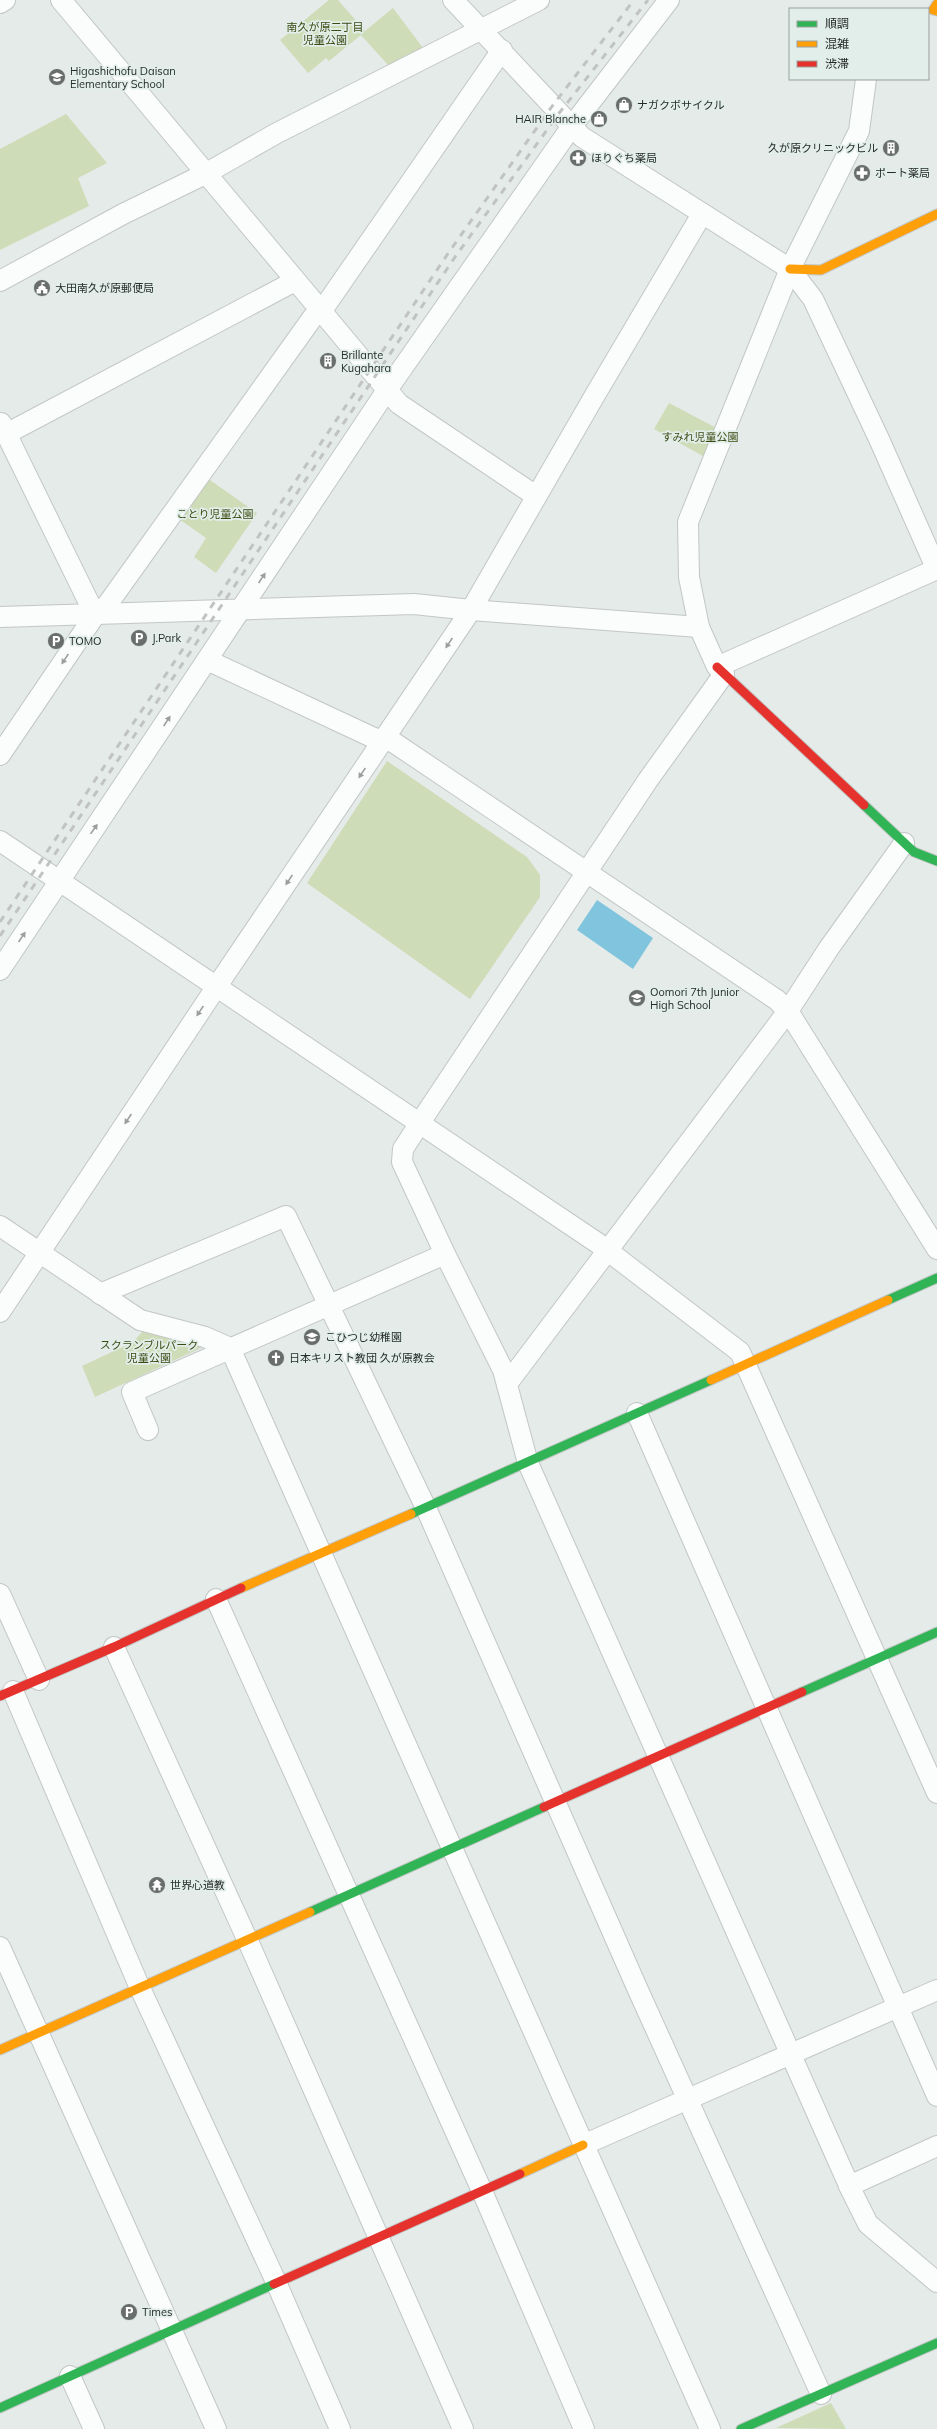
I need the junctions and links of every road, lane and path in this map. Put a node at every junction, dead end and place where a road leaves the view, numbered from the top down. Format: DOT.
graph roads {
  1 [pos="5,0"];
  2 [pos="61,0"];
  3 [pos="453,0"];
  4 [pos="539,0"];
  5 [pos="669,0"];
  6 [pos="0,4"];
  7 [pos="480,28"];
  8 [pos="502,50"];
  9 [pos="866,80"];
  10 [pos="572,126"];
  11 [pos="205,174"];
  12 [pos="702,214"];
  13 [pos="937,214"];
  14 [pos="790,269"];
  15 [pos="0,281"];
  16 [pos="296,281"];
  17 [pos="321,312"];
  18 [pos="387,390"];
  19 [pos="3,428"];
  20 [pos="536,496"];
  21 [pos="937,570"];
  22 [pos="242,609"];
  23 [pos="471,610"];
  24 [pos="95,615"];
  25 [pos="0,617"];
  26 [pos="699,627"];
  27 [pos="208,660"];
  28 [pos="721,670"];
  29 [pos="384,741"];
  30 [pos="0,755"];
  31 [pos="0,841"];
  32 [pos="904,843"];
  33 [pos="937,861"];
  34 [pos="587,872"];
  35 [pos="59,881"];
  36 [pos="0,970"];
  37 [pos="216,986"];
  38 [pos="788,1012"];
  39 [pos="419,1124"];
  40 [pos="0,1226"];
  41 [pos="937,1249"];
  42 [pos="609,1250"];
  43 [pos="39,1252"];
  44 [pos="445,1254"];
  45 [pos="937,1278"];
  46 [pos="100,1294"];
  47 [pos="330,1304"];
  48 [pos="0,1312"];
  49 [pos="230,1348"];
  50 [pos="746,1364"];
  51 [pos="506,1384"];
  52 [pos="637,1413"];
  53 [pos="148,1430"];
  54 [pos="528,1463"];
  55 [pos="426,1508"];
  56 [pos="321,1554"];
  57 [pos="0,1594"];
  58 [pos="216,1599"];
  59 [pos="937,1632"];
  60 [pos="114,1647"];
  61 [pos="878,1658"];
  62 [pos="39,1680"];
  63 [pos="7,1693"];
  64 [pos="767,1708"];
  65 [pos="658,1756"];
  66 [pos="937,1793"];
  67 [pos="556,1802"];
  68 [pos="452,1848"];
  69 [pos="348,1896"];
  70 [pos="248,1941"];
  71 [pos="0,1947"];
  72 [pos="140,1988"];
  73 [pos="937,1990"];
  74 [pos="898,2006"];
  75 [pos="38,2033"];
  76 [pos="0,2050"];
  77 [pos="790,2054"];
  78 [pos="937,2096"];
  79 [pos="687,2099"];
  80 [pos="583,2145"];
  81 [pos="937,2146"];
  82 [pos="849,2186"];
  83 [pos="482,2191"];
  84 [pos="378,2239"];
  85 [pos="276,2282"];
  86 [pos="937,2282"];
  87 [pos="172,2331"];
  88 [pos="937,2343"];
  89 [pos="70,2376"];
  90 [pos="821,2394"];
  91 [pos="0,2408"];
  92 [pos="94,2429"];
  93 [pos="216,2429"];
  94 [pos="340,2429"];
  95 [pos="463,2429"];
  96 [pos="584,2429"];
  97 [pos="710,2429"];
  98 [pos="741,2429"];
  1 -- 6 [label="street"];
  2 -- 11 [label="street"];
  3 -- 7 [label="street"];
  4 -- 7 [label="street"];
  5 -- 10 [label="street"];
  7 -- 8 [label="street"];
  7 -- 11 [label="street"];
  8 -- 10 [label="street"];
  8 -- 17 [label="street"];
  9 -- 14 [label="street"];
  10 -- 12 [label="street"];
  10 -- 18 [label="street"];
  11 -- 15 [label="street"];
  11 -- 16 [label="street"];
  12 -- 14 [label="street"];
  12 -- 20 [label="street"];
  13 -- 14 [label="street"];
  14 -- 21 [label="street"];
  14 -- 26 [label="street"];
  16 -- 17 [label="street"];
  16 -- 19 [label="street"];
  17 -- 18 [label="street"];
  17 -- 24 [label="street"];
  18 -- 20 [label="street"];
  22 -- 18 [label="street, one-way"];
  19 -- 24 [label="street"];
  20 -- 23 [label="street"];
  21 -- 28 [label="street"];
  22 -- 23 [label="street"];
  22 -- 24 [label="street"];
  22 -- 27 [label="street"];
  23 -- 26 [label="street"];
  23 -- 29 [label="street, one-way"];
  24 -- 25 [label="street"];
  24 -- 30 [label="street, one-way"];
  26 -- 28 [label="street"];
  27 -- 29 [label="street"];
  35 -- 27 [label="street, one-way"];
  28 -- 32 [label="street"];
  28 -- 34 [label="street"];
  29 -- 34 [label="street"];
  29 -- 37 [label="street, one-way"];
  31 -- 35 [label="street"];
  32 -- 33 [label="street"];
  32 -- 38 [label="street"];
  34 -- 38 [label="street"];
  34 -- 39 [label="street"];
  36 -- 35 [label="street, one-way"];
  35 -- 37 [label="street"];
  37 -- 39 [label="street"];
  37 -- 43 [label="street, one-way"];
  38 -- 41 [label="street"];
  38 -- 42 [label="street"];
  39 -- 42 [label="street"];
  39 -- 44 [label="street"];
  40 -- 43 [label="street"];
  42 -- 50 [label="street"];
  42 -- 51 [label="street"];
  43 -- 46 [label="street"];
  43 -- 48 [label="street"];
  44 -- 47 [label="street"];
  44 -- 51 [label="street"];
  45 -- 50 [label="street"];
  46 -- 47 [label="street"];
  46 -- 49 [label="street"];
  47 -- 49 [label="street"];
  47 -- 55 [label="street"];
  49 -- 53 [label="street"];
  49 -- 56 [label="street"];
  50 -- 52 [label="street"];
  50 -- 61 [label="street"];
  51 -- 54 [label="street"];
  52 -- 54 [label="street"];
  52 -- 64 [label="street"];
  54 -- 55 [label="street"];
  54 -- 65 [label="street"];
  55 -- 56 [label="street"];
  55 -- 67 [label="street"];
  56 -- 58 [label="street"];
  56 -- 68 [label="street"];
  57 -- 62 [label="street"];
  58 -- 60 [label="street"];
  58 -- 69 [label="street"];
  59 -- 61 [label="street"];
  60 -- 62 [label="street"];
  60 -- 70 [label="street"];
  61 -- 64 [label="street"];
  61 -- 66 [label="street"];
  62 -- 63 [label="street"];
  63 -- 72 [label="street"];
  64 -- 65 [label="street"];
  64 -- 74 [label="street"];
  65 -- 67 [label="street"];
  65 -- 77 [label="street"];
  67 -- 68 [label="street"];
  67 -- 79 [label="street"];
  68 -- 69 [label="street"];
  68 -- 80 [label="street"];
  69 -- 70 [label="street"];
  69 -- 83 [label="street"];
  70 -- 72 [label="street"];
  70 -- 84 [label="street"];
  71 -- 75 [label="street"];
  72 -- 75 [label="street"];
  72 -- 85 [label="street"];
  73 -- 74 [label="street"];
  74 -- 77 [label="street"];
  74 -- 78 [label="street"];
  75 -- 76 [label="street"];
  75 -- 87 [label="street"];
  77 -- 79 [label="street"];
  77 -- 82 [label="street"];
  79 -- 80 [label="street"];
  79 -- 90 [label="street"];
  80 -- 83 [label="street"];
  80 -- 97 [label="street"];
  81 -- 82 [label="street"];
  82 -- 86 [label="street"];
  83 -- 84 [label="street"];
  83 -- 96 [label="street"];
  84 -- 85 [label="street"];
  84 -- 95 [label="street"];
  85 -- 87 [label="street"];
  85 -- 94 [label="street"];
  87 -- 89 [label="street"];
  87 -- 93 [label="street"];
  88 -- 90 [label="street"];
  89 -- 91 [label="street"];
  89 -- 92 [label="street"];
  90 -- 98 [label="street"];
}
